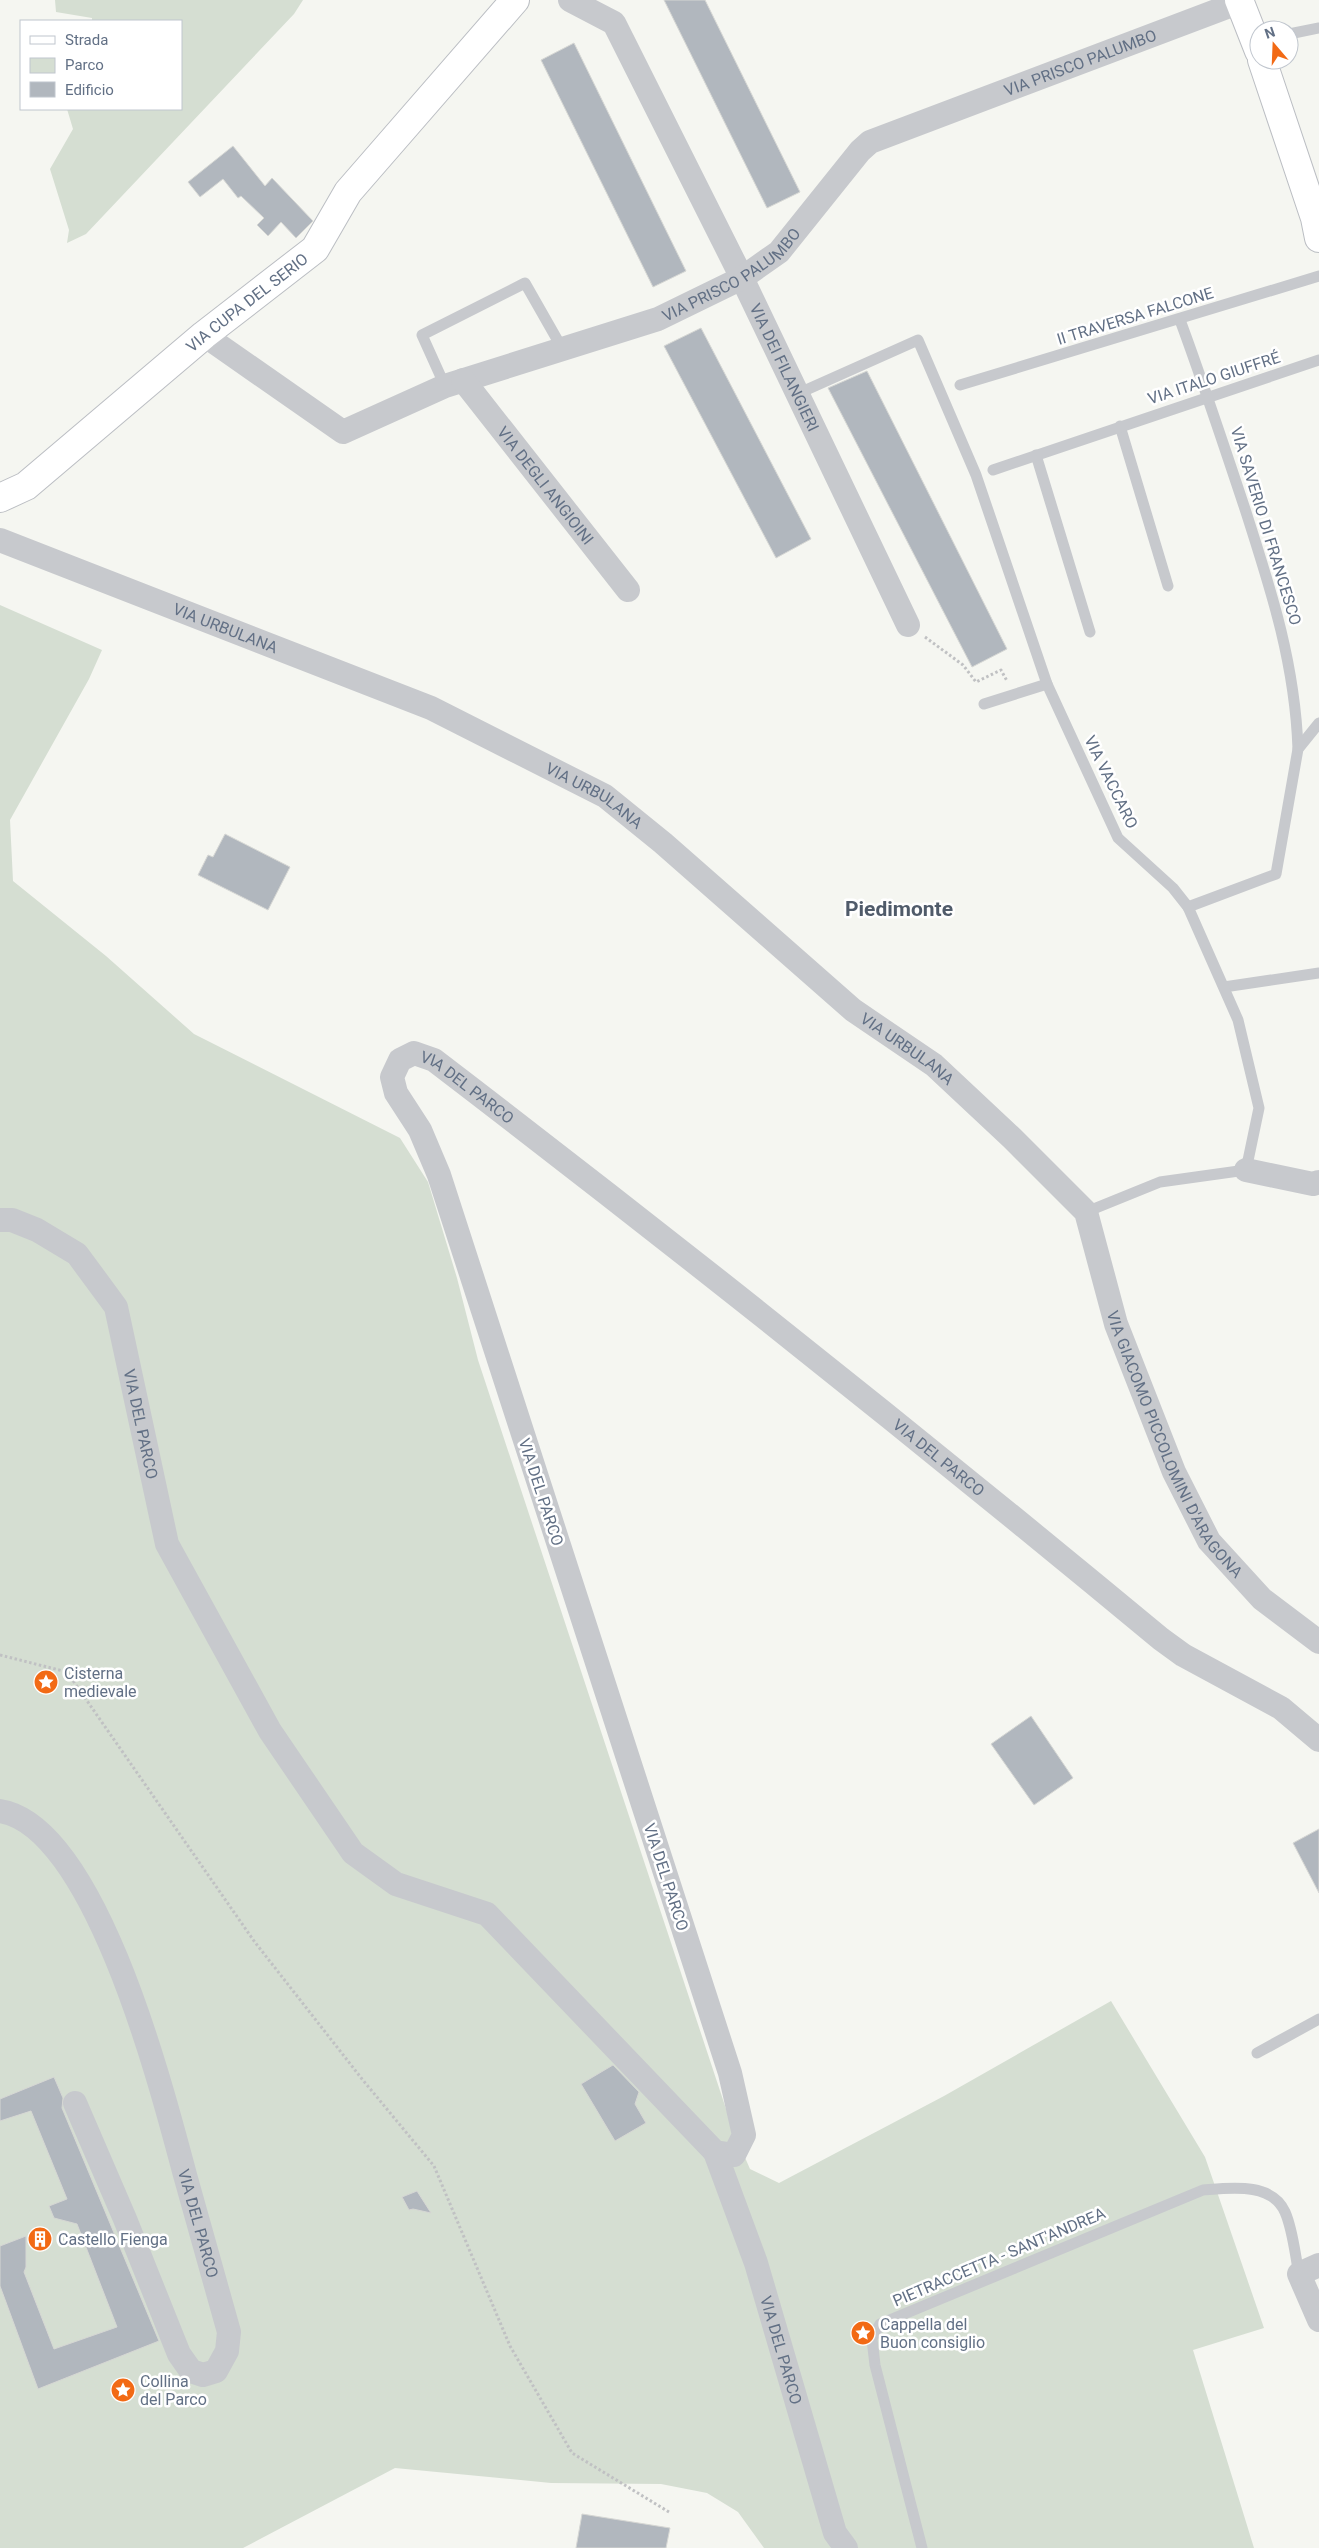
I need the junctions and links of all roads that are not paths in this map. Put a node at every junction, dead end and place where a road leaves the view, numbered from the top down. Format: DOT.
graph roads {
  1 [pos="515,0"];
  2 [pos="570,0"];
  3 [pos="1239,1"];
  4 [pos="1249,24"];
  5 [pos="1319,28"];
  6 [pos="1299,32"];
  7 [pos="1267,70"];
  8 [pos="1319,238"];
  9 [pos="1319,276"];
  10 [pos="742,278"];
  11 [pos="1180,320"];
  12 [pos="204,335"];
  13 [pos="562,348"];
  14 [pos="1319,360"];
  15 [pos="454,383"];
  16 [pos="960,385"];
  17 [pos="798,394"];
  18 [pos="1208,396"];
  19 [pos="1120,426"];
  20 [pos="1036,456"];
  21 [pos="993,470"];
  22 [pos="0,498"];
  23 [pos="0,540"];
  24 [pos="1168,586"];
  25 [pos="628,590"];
  26 [pos="908,624"];
  27 [pos="1090,632"];
  28 [pos="1047,684"];
  29 [pos="984,704"];
  30 [pos="1319,723"];
  31 [pos="1298,749"];
  32 [pos="1188,906"];
  33 [pos="1319,974"];
  34 [pos="1224,987"];
  35 [pos="1246,1170"];
  36 [pos="1319,1182"];
  37 [pos="1086,1212"];
  38 [pos="0,1220"];
  39 [pos="1319,1642"];
  40 [pos="1319,1740"];
  41 [pos="0,1811"];
  42 [pos="1319,2019"];
  43 [pos="1257,2053"];
  44 [pos="75,2103"];
  45 [pos="715,2152"];
  46 [pos="1309,2269"];
  47 [pos="1319,2320"];
  48 [pos="846,2548"];
  49 [pos="922,2548"];
  1 -- 12 [label="street, VIA CUPA DEL SERIO"];
  2 -- 10 [label="street, VIA DEI FILANGIERI"];
  3 -- 4 [label="street"];
  3 -- 10 [label="street, VIA PRISCO PALUMBO"];
  5 -- 6 [label="lane"];
  7 -- 8 [label="street"];
  9 -- 11 [label="lane, II TRAVERSA FALCONE"];
  10 -- 13 [label="street, VIA PRISCO PALUMBO"];
  10 -- 17 [label="street, VIA DEI FILANGIERI"];
  11 -- 16 [label="lane, II TRAVERSA FALCONE"];
  11 -- 18 [label="lane, VIA SAVERIO DI FRANCESCO"];
  12 -- 15 [label="street, VIA PRISCO PALUMBO"];
  12 -- 22 [label="street, VIA CUPA DEL SERIO"];
  13 -- 15 [label="street, VIA PRISCO PALUMBO"];
  13 -- 15 [label="lane"];
  14 -- 18 [label="lane, VIA ITALO GIUFFRÉ"];
  15 -- 25 [label="street, VIA DEGLI ANGIOINI"];
  17 -- 26 [label="street, VIA DEI FILANGIERI"];
  17 -- 28 [label="lane, VIA VACCARO"];
  18 -- 19 [label="lane, VIA ITALO GIUFFRÉ"];
  18 -- 31 [label="lane, VIA SAVERIO DI FRANCESCO"];
  19 -- 20 [label="lane, VIA ITALO GIUFFRÉ"];
  19 -- 24 [label="lane"];
  20 -- 21 [label="lane, VIA ITALO GIUFFRÉ"];
  20 -- 27 [label="lane"];
  23 -- 37 [label="street, VIA URBULANA"];
  28 -- 29 [label="lane"];
  28 -- 32 [label="lane, VIA VACCARO"];
  30 -- 31 [label="lane"];
  31 -- 32 [label="lane, VIA SAVERIO DI FRANCESCO"];
  32 -- 34 [label="lane, VIA VACCARO"];
  33 -- 34 [label="lane"];
  34 -- 35 [label="lane, VIA VACCARO"];
  35 -- 36 [label="street"];
  35 -- 37 [label="lane"];
  37 -- 39 [label="street, VIA GIACOMO PICCOLOMINI D'ARAGONA"];
  38 -- 45 [label="street, VIA DEL PARCO"];
  40 -- 45 [label="street, VIA DEL PARCO"];
  41 -- 44 [label="street, VIA DEL PARCO"];
  42 -- 43 [label="lane"];
  45 -- 48 [label="street, VIA DEL PARCO"];
  46 -- 47 [label="street"];
  46 -- 49 [label="lane, PIETRACCETTA - SANT'ANDREA"];
}
